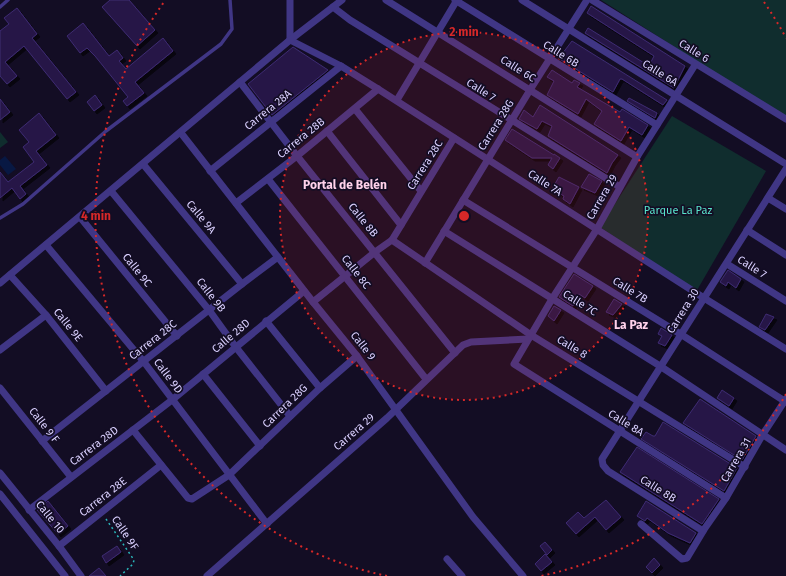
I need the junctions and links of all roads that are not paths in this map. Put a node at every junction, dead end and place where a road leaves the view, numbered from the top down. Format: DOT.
graph roads {
  1 [pos="8,0"];
  2 [pos="230,0"];
  3 [pos="290,0"];
  4 [pos="342,0"];
  5 [pos="386,0"];
  6 [pos="456,0"];
  7 [pos="522,0"];
  8 [pos="587,0"];
  9 [pos="592,0"];
  10 [pos="0,7"];
  11 [pos="333,7"];
  12 [pos="569,29"];
  13 [pos="438,33"];
  14 [pos="290,40"];
  15 [pos="550,60"];
  16 [pos="418,63"];
  17 [pos="695,65"];
  18 [pos="341,66"];
  19 [pos="240,82"];
  20 [pos="378,88"];
  21 [pos="530,90"];
  22 [pos="676,96"];
  23 [pos="397,100"];
  24 [pos="355,109"];
  25 [pos="786,120"];
  26 [pos="511,121"];
  27 [pos="271,122"];
  28 [pos="657,125"];
  29 [pos="328,131"];
  30 [pos="181,133"];
  31 [pos="454,138"];
  32 [pos="297,156"];
  33 [pos="638,157"];
  34 [pos="488,158"];
  35 [pos="143,164"];
  36 [pos="786,164"];
  37 [pos="786,169"];
  38 [pos="210,171"];
  39 [pos="268,179"];
  40 [pos="620,187"];
  41 [pos="111,190"];
  42 [pos="421,191"];
  43 [pos="768,198"];
  44 [pos="463,200"];
  45 [pos="236,203"];
  46 [pos="786,209"];
  47 [pos="80,217"];
  48 [pos="0,218"];
  49 [pos="401,225"];
  50 [pos="596,228"];
  51 [pos="747,230"];
  52 [pos="444,231"];
  53 [pos="392,240"];
  54 [pos="46,245"];
  55 [pos="375,252"];
  56 [pos="786,255"];
  57 [pos="278,257"];
  58 [pos="425,262"];
  59 [pos="727,264"];
  60 [pos="573,267"];
  61 [pos="10,275"];
  62 [pos="345,277"];
  63 [pos="0,283"];
  64 [pos="242,284"];
  65 [pos="304,291"];
  66 [pos="704,298"];
  67 [pos="552,299"];
  68 [pos="786,301"];
  69 [pos="313,302"];
  70 [pos="209,310"];
  71 [pos="46,315"];
  72 [pos="266,322"];
  73 [pos="682,334"];
  74 [pos="177,336"];
  75 [pos="530,337"];
  76 [pos="235,346"];
  77 [pos="786,349"];
  78 [pos="0,350"];
  79 [pos="455,352"];
  80 [pos="357,356"];
  81 [pos="144,362"];
  82 [pos="514,364"];
  83 [pos="660,366"];
  84 [pos="203,374"];
  85 [pos="426,380"];
  86 [pos="0,388"];
  87 [pos="320,388"];
  88 [pos="106,391"];
  89 [pos="172,400"];
  90 [pos="639,400"];
  91 [pos="786,401"];
  92 [pos="395,410"];
  93 [pos="290,416"];
  94 [pos="132,430"];
  95 [pos="620,432"];
  96 [pos="763,434"];
  97 [pos="42,441"];
  98 [pos="260,446"];
  99 [pos="786,450"];
  100 [pos="603,464"];
  101 [pos="162,465"];
  102 [pos="745,467"];
  103 [pos="0,474"];
  104 [pos="229,474"];
  105 [pos="71,477"];
  106 [pos="0,494"];
  107 [pos="726,498"];
  108 [pos="29,510"];
  109 [pos="267,524"];
  110 [pos="641,524"];
  111 [pos="703,531"];
  112 [pos="59,546"];
  113 [pos="447,559"];
  114 [pos="65,576"];
  115 [pos="81,576"];
  116 [pos="207,576"];
  117 [pos="462,576"];
  118 [pos="523,576"];
  1 -- 10 [label="lane"];
  2 -- 48 [label="lane"];
  3 -- 14 [label="street"];
  4 -- 11 [label="street"];
  5 -- 13 [label="street, Calle 6C"];
  6 -- 13 [label="street"];
  6 -- 15 [label="street, Calle 6B"];
  7 -- 12 [label="street, Calle 6A"];
  8 -- 12 [label="street, Carrera 28G"];
  9 -- 17 [label="street, Calle 6"];
  11 -- 14 [label="street"];
  11 -- 16 [label="street, Calle 7"];
  12 -- 15 [label="street, Carrera 28G"];
  12 -- 22 [label="street, Calle 6A"];
  13 -- 16 [label="street"];
  13 -- 21 [label="street, Calle 6C"];
  14 -- 18 [label="street, Calle 7A"];
  14 -- 19 [label="street"];
  15 -- 21 [label="street, Carrera 28G"];
  15 -- 28 [label="street, Calle 6B"];
  16 -- 23 [label="street"];
  16 -- 26 [label="street, Calle 7"];
  17 -- 22 [label="street, Carrera 29"];
  17 -- 25 [label="street, Calle 6"];
  18 -- 20 [label="street, Calle 7A"];
  18 -- 27 [label="street, Carrera 28A"];
  19 -- 27 [label="street, Calle 8B"];
  19 -- 30 [label="street"];
  20 -- 23 [label="street, Calle 7A"];
  20 -- 24 [label="street, Carrera 28B"];
  21 -- 26 [label="street, Carrera 28G"];
  21 -- 33 [label="street, Calle 6C"];
  22 -- 28 [label="street, Carrera 29"];
  22 -- 36 [label="street, Calle 6A"];
  23 -- 31 [label="street, Calle 7A"];
  24 -- 29 [label="street, Carrera 28B"];
  24 -- 42 [label="street"];
  26 -- 34 [label="street, Carrera 28G"];
  26 -- 40 [label="street, Calle 7"];
  27 -- 32 [label="street, Calle 8B"];
  27 -- 38 [label="street, Carrera 28A"];
  28 -- 33 [label="street, Carrera 29"];
  29 -- 32 [label="street, Carrera 28B"];
  29 -- 49 [label="street"];
  30 -- 35 [label="street"];
  30 -- 38 [label="street, Calle 9"];
  31 -- 34 [label="street, Calle 7A"];
  31 -- 42 [label="street, Carrera 28C"];
  32 -- 39 [label="street, Carrera 28B"];
  32 -- 55 [label="street, Calle 8B"];
  33 -- 40 [label="street, Carrera 29"];
  34 -- 44 [label="street, Carrera 28G"];
  34 -- 50 [label="street, Calle 7A"];
  35 -- 41 [label="street"];
  35 -- 64 [label="street, Calle 9A"];
  37 -- 43 [label="street, Carrera 30"];
  38 -- 45 [label="street, Calle 9"];
  39 -- 45 [label="street, Carrera 28B"];
  39 -- 62 [label="street, Calle 8C"];
  40 -- 50 [label="street, Carrera 29"];
  41 -- 47 [label="street"];
  41 -- 70 [label="street, Calle 9B"];
  42 -- 49 [label="street, Carrera 28C"];
  43 -- 46 [label="street"];
  43 -- 51 [label="street, Carrera 30"];
  44 -- 52 [label="street, Carrera 28G"];
  44 -- 60 [label="street, Calle 7B"];
  45 -- 57 [label="street, Calle 9"];
  47 -- 54 [label="street"];
  47 -- 74 [label="street, Calle 9C"];
  49 -- 53 [label="street, Carrera 28C"];
  50 -- 60 [label="street, Carrera 29"];
  50 -- 66 [label="street, Calle 7A"];
  51 -- 56 [label="street"];
  51 -- 59 [label="street, Carrera 30"];
  52 -- 58 [label="street, Carrera 28G"];
  52 -- 67 [label="street, Calle 7C"];
  53 -- 55 [label="street, Carrera 28C"];
  53 -- 58 [label="street, Calle 8"];
  54 -- 61 [label="street"];
  54 -- 81 [label="street, Calle 9D"];
  55 -- 62 [label="street, Carrera 28C"];
  55 -- 79 [label="street, Calle 8B"];
  57 -- 64 [label="street, Carrera 28C"];
  57 -- 65 [label="street, Calle 9"];
  58 -- 75 [label="street, Calle 8"];
  59 -- 66 [label="street, Carrera 30"];
  59 -- 68 [label="street, Calle 7"];
  60 -- 67 [label="street, Carrera 29"];
  60 -- 73 [label="street, Calle 7B"];
  61 -- 63 [label="street"];
  61 -- 71 [label="street, Calle 9E"];
  62 -- 69 [label="street, Carrera 28C"];
  62 -- 85 [label="street, Calle 8C"];
  64 -- 70 [label="street, Carrera 28C"];
  65 -- 69 [label="street, Calle 9"];
  65 -- 72 [label="street, Calle 28D"];
  66 -- 73 [label="street, Carrera 30"];
  66 -- 77 [label="street, Calle 7A"];
  67 -- 75 [label="street, Carrera 29"];
  67 -- 83 [label="street, Calle 7C"];
  69 -- 80 [label="street, Calle 9"];
  70 -- 74 [label="street, Carrera 28C"];
  70 -- 76 [label="street, Calle 9B"];
  71 -- 78 [label="street"];
  71 -- 88 [label="street, Calle 9E"];
  72 -- 76 [label="street, Calle 28D"];
  72 -- 87 [label="street"];
  73 -- 83 [label="street, Carrera 30"];
  73 -- 91 [label="street, Calle 7B"];
  74 -- 81 [label="street, Carrera 28C"];
  75 -- 79 [label="street, Carrera 29"];
  75 -- 82 [label="street, Carrera 29"];
  75 -- 90 [label="street, Calle 8"];
  76 -- 84 [label="street, Calle 28D"];
  76 -- 93 [label="street, Calle 9B"];
  79 -- 85 [label="street, Carrera 29"];
  80 -- 87 [label="street, Carrera 28G"];
  80 -- 92 [label="street, Calle 9"];
  81 -- 88 [label="street, Carrera 28C"];
  81 -- 89 [label="street, Calle 9D"];
  82 -- 95 [label="street, Calle 8A"];
  83 -- 90 [label="street, Carrera 30"];
  83 -- 96 [label="street, Calle 7C"];
  84 -- 89 [label="street, Calle 28D"];
  84 -- 98 [label="street"];
  85 -- 92 [label="street, Carrera 29"];
  86 -- 97 [label="street, Calle 9 F"];
  87 -- 93 [label="street, Carrera 28G"];
  88 -- 97 [label="street, Carrera 28C"];
  89 -- 94 [label="street, Carrera 28D"];
  89 -- 104 [label="street, Calle 9D"];
  90 -- 95 [label="street, Carrera 30"];
  90 -- 102 [label="street, Calle 8"];
  91 -- 96 [label="street, Carrera 31"];
  92 -- 109 [label="street, Carrera 29"];
  92 -- 118 [label="street, Calle 9"];
  93 -- 98 [label="street, Carrera 28G"];
  94 -- 101 [label="street"];
  94 -- 105 [label="street, Carrera 28D"];
  95 -- 100 [label="street, Carrera 30"];
  95 -- 107 [label="street, Calle 8A"];
  96 -- 99 [label="street, Calle 7C"];
  96 -- 102 [label="street, Carrera 31"];
  97 -- 105 [label="street, Calle 9 F"];
  98 -- 104 [label="street, Carrera 28G"];
  100 -- 111 [label="street, Calle 8B"];
  101 -- 104 [label="street, Carrera 28G"];
  101 -- 112 [label="street, Carrera 28E"];
  102 -- 107 [label="street, Carrera 31"];
  103 -- 108 [label="street, Calle 10"];
  104 -- 109 [label="street, Calle 9D"];
  105 -- 108 [label="street, Carrera 28D"];
  106 -- 114 [label="street"];
  107 -- 111 [label="street, Carrera 31"];
  108 -- 112 [label="street, Calle 10"];
  109 -- 116 [label="street, Carrera 29"];
  110 -- 111 [label="street, Carrera 31"];
  112 -- 115 [label="street, Calle 10"];
  113 -- 117 [label="street"];
}
